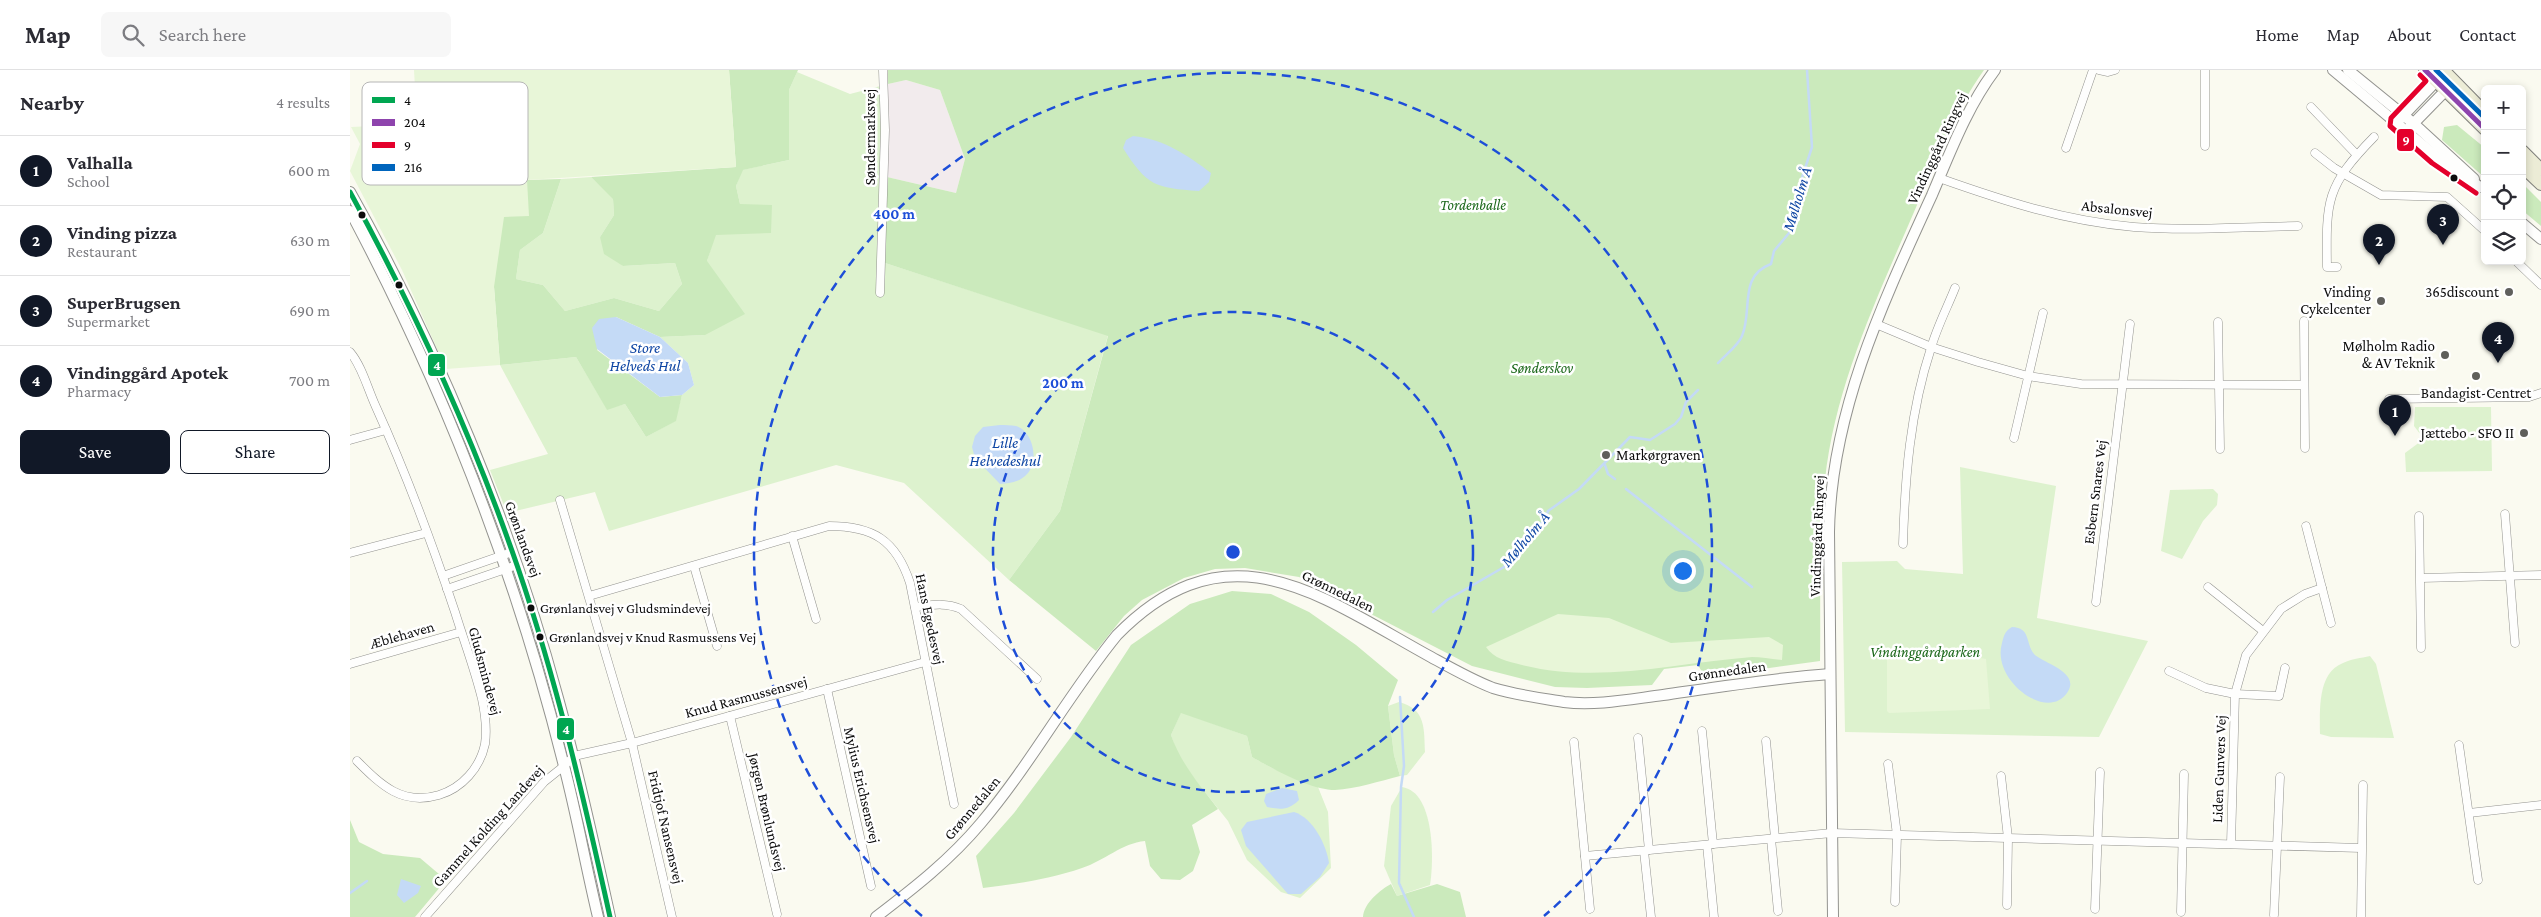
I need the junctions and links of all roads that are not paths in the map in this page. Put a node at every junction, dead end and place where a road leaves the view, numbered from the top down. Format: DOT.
graph roads {
  1 [pos="883,70"];
  2 [pos="1995,70"];
  3 [pos="2093,70"];
  4 [pos="2099,70"];
  5 [pos="2115,70"];
  6 [pos="2205,70"];
  7 [pos="2333,70"];
  8 [pos="2348,70"];
  9 [pos="2425,70"];
  10 [pos="2448,74"];
  11 [pos="2440,86"];
  12 [pos="2311,106"];
  13 [pos="2481,109"];
  14 [pos="2400,119"];
  15 [pos="2481,126"];
  16 [pos="2410,127"];
  17 [pos="2374,138"];
  18 [pos="2205,146"];
  19 [pos="2066,148"];
  20 [pos="2315,152"];
  21 [pos="2357,155"];
  22 [pos="2526,155"];
  23 [pos="2526,170"];
  24 [pos="2541,170"];
  25 [pos="2343,172"];
  26 [pos="1939,178"];
  27 [pos="2541,184"];
  28 [pos="2481,188"];
  29 [pos="350,192"];
  30 [pos="353,209"];
  31 [pos="2298,226"];
  32 [pos="2481,227"];
  33 [pos="2526,227"];
  34 [pos="2541,240"];
  35 [pos="2520,265"];
  36 [pos="2337,267"];
  37 [pos="2541,285"];
  38 [pos="1956,288"];
  39 [pos="880,294"];
  40 [pos="2043,313"];
  41 [pos="2304,321"];
  42 [pos="2218,322"];
  43 [pos="1876,324"];
  44 [pos="2130,324"];
  45 [pos="1931,347"];
  46 [pos="350,352"];
  47 [pos="2028,376"];
  48 [pos="2122,385"];
  49 [pos="2219,385"];
  50 [pos="2304,385"];
  51 [pos="2541,393"];
  52 [pos="2390,399"];
  53 [pos="386,430"];
  54 [pos="2014,438"];
  55 [pos="350,440"];
  56 [pos="2305,448"];
  57 [pos="2220,449"];
  58 [pos="560,500"];
  59 [pos="2505,514"];
  60 [pos="2420,516"];
  61 [pos="2306,526"];
  62 [pos="426,533"];
  63 [pos="792,536"];
  64 [pos="1903,544"];
  65 [pos="512,552"];
  66 [pos="350,553"];
  67 [pos="500,556"];
  68 [pos="517,565"];
  69 [pos="694,566"];
  70 [pos="504,569"];
  71 [pos="2541,574"];
  72 [pos="443,576"];
  73 [pos="2510,577"];
  74 [pos="2421,578"];
  75 [pos="2208,587"];
  76 [pos="2322,588"];
  77 [pos="447,589"];
  78 [pos="589,596"];
  79 [pos="2096,602"];
  80 [pos="915,607"];
  81 [pos="816,619"];
  82 [pos="2331,623"];
  83 [pos="2263,631"];
  84 [pos="461,632"];
  85 [pos="2515,643"];
  86 [pos="717,646"];
  87 [pos="2422,648"];
  88 [pos="925,662"];
  89 [pos="350,664"];
  90 [pos="2285,668"];
  91 [pos="2169,671"];
  92 [pos="1830,674"];
  93 [pos="1037,679"];
  94 [pos="827,689"];
  95 [pos="2236,694"];
  96 [pos="730,716"];
  97 [pos="1702,731"];
  98 [pos="1638,738"];
  99 [pos="1766,741"];
  100 [pos="1574,742"];
  101 [pos="632,743"];
  102 [pos="2459,745"];
  103 [pos="574,756"];
  104 [pos="357,761"];
  105 [pos="1888,764"];
  106 [pos="564,766"];
  107 [pos="2100,772"];
  108 [pos="2184,774"];
  109 [pos="2001,776"];
  110 [pos="2280,777"];
  111 [pos="2364,785"];
  112 [pos="954,804"];
  113 [pos="2541,805"];
  114 [pos="2468,814"];
  115 [pos="1832,833"];
  116 [pos="1897,834"];
  117 [pos="2008,838"];
  118 [pos="1773,839"];
  119 [pos="2098,840"];
  120 [pos="2182,843"];
  121 [pos="1710,844"];
  122 [pos="2231,844"];
  123 [pos="2277,846"];
  124 [pos="2361,848"];
  125 [pos="1646,850"];
  126 [pos="1585,856"];
  127 [pos="2478,880"];
  128 [pos="870,886"];
  129 [pos="1895,902"];
  130 [pos="2007,905"];
  131 [pos="1590,909"];
  132 [pos="2095,909"];
  133 [pos="1778,911"];
  134 [pos="2181,912"];
  135 [pos="777,914"];
  136 [pos="2274,915"];
  137 [pos="425,917"];
  138 [pos="598,917"];
  139 [pos="610,917"];
  140 [pos="672,917"];
  141 [pos="876,917"];
  142 [pos="1651,917"];
  143 [pos="1714,917"];
  144 [pos="1833,917"];
  145 [pos="2361,917"];
  1 -- 39 [label="street, Søndermarksvej"];
  2 -- 26 [label="street, Vindinggård Ringvej"];
  3 -- 19 [label="street"];
  4 -- 5 [label="street"];
  6 -- 18 [label="street"];
  7 -- 14 [label="street"];
  8 -- 14 [label="street"];
  9 -- 11 [label="main road"];
  10 -- 11 [label="street"];
  10 -- 13 [label="main road"];
  11 -- 14 [label="street"];
  11 -- 15 [label="main road"];
  11 -- 16 [label="street"];
  12 -- 21 [label="street"];
  14 -- 16 [label="street"];
  16 -- 28 [label="street"];
  17 -- 21 [label="street"];
  20 -- 25 [label="street"];
  21 -- 25 [label="street"];
  22 -- 24 [label="main road"];
  23 -- 27 [label="main road"];
  25 -- 32 [label="street"];
  25 -- 36 [label="street"];
  26 -- 31 [label="street, Absalonsvej"];
  26 -- 43 [label="street, Vindinggård Ringvej"];
  29 -- 30 [label="street, Grønlandsvej"];
  30 -- 65 [label="street, Grønlandsvej"];
  30 -- 67 [label="street, Grønlandsvej"];
  33 -- 34 [label="street"];
  35 -- 37 [label="street"];
  38 -- 45 [label="street"];
  40 -- 47 [label="street"];
  41 -- 50 [label="street"];
  42 -- 49 [label="street"];
  43 -- 45 [label="street"];
  43 -- 92 [label="street, Vindinggård Ringvej"];
  44 -- 48 [label="street, Esbern Snares Vej"];
  45 -- 47 [label="street"];
  45 -- 64 [label="street"];
  46 -- 53 [label="street, Gludsmindevej"];
  47 -- 48 [label="street"];
  47 -- 54 [label="street"];
  48 -- 49 [label="street"];
  48 -- 79 [label="street, Esbern Snares Vej"];
  49 -- 50 [label="street"];
  49 -- 57 [label="street"];
  50 -- 56 [label="street"];
  51 -- 52 [label="street"];
  53 -- 55 [label="street"];
  53 -- 62 [label="street, Gludsmindevej"];
  58 -- 78 [label="street, Fridtjof Nansensvej"];
  59 -- 73 [label="street"];
  60 -- 74 [label="street"];
  61 -- 76 [label="street"];
  62 -- 66 [label="street"];
  62 -- 72 [label="street, Gludsmindevej"];
  63 -- 69 [label="street, Hans Egedesvej"];
  63 -- 80 [label="street, Hans Egedesvej"];
  63 -- 81 [label="street"];
  65 -- 67 [label="street"];
  65 -- 68 [label="street, Grønlandsvej"];
  67 -- 70 [label="street, Grønlandsvej"];
  67 -- 72 [label="street"];
  68 -- 70 [label="street"];
  68 -- 103 [label="street, Grønlandsvej"];
  69 -- 78 [label="street, Hans Egedesvej"];
  69 -- 86 [label="street"];
  70 -- 77 [label="street"];
  70 -- 106 [label="street, Grønlandsvej"];
  71 -- 73 [label="street"];
  72 -- 77 [label="street, Gludsmindevej"];
  73 -- 74 [label="street"];
  73 -- 85 [label="street"];
  74 -- 87 [label="street"];
  75 -- 83 [label="street"];
  76 -- 82 [label="street"];
  76 -- 83 [label="street, Liden Gunvers Vej"];
  77 -- 84 [label="street, Gludsmindevej"];
  78 -- 101 [label="street, Fridtjof Nansensvej"];
  80 -- 88 [label="street, Hans Egedesvej"];
  80 -- 93 [label="street"];
  83 -- 95 [label="street, Liden Gunvers Vej"];
  84 -- 89 [label="street, Æblehaven"];
  84 -- 104 [label="street, Gludsmindevej"];
  88 -- 94 [label="street, Knud Rasmussensvej"];
  88 -- 112 [label="street, Hans Egedesvej"];
  90 -- 95 [label="street, Liden Gunvers Vej"];
  91 -- 95 [label="street, Liden Gunvers Vej"];
  92 -- 115 [label="street, Vindinggård Ringvej"];
  92 -- 141 [label="street, Grønnedalen"];
  94 -- 96 [label="street, Knud Rasmussensvej"];
  94 -- 128 [label="street, Mylius Erichsensvej"];
  95 -- 122 [label="street, Liden Gunvers Vej"];
  96 -- 101 [label="street, Knud Rasmussensvej"];
  96 -- 135 [label="street, Jørgen Brønlundsvej"];
  97 -- 121 [label="street"];
  98 -- 125 [label="street"];
  99 -- 118 [label="street"];
  100 -- 126 [label="street"];
  101 -- 103 [label="street, Knud Rasmussensvej"];
  101 -- 140 [label="street, Fridtjof Nansensvej"];
  102 -- 114 [label="street"];
  103 -- 106 [label="street, Gammel Kolding Landevej"];
  103 -- 139 [label="street, Grønlandsvej"];
  105 -- 116 [label="street"];
  106 -- 137 [label="street, Gammel Kolding Landevej"];
  106 -- 138 [label="street, Grønlandsvej"];
  107 -- 119 [label="street"];
  108 -- 120 [label="street"];
  109 -- 117 [label="street"];
  110 -- 123 [label="street"];
  111 -- 124 [label="street"];
  113 -- 114 [label="street"];
  114 -- 127 [label="street"];
  115 -- 116 [label="street"];
  115 -- 118 [label="street"];
  115 -- 144 [label="street, Vindinggård Ringvej"];
  116 -- 117 [label="street"];
  116 -- 129 [label="street"];
  117 -- 119 [label="street"];
  117 -- 130 [label="street"];
  118 -- 121 [label="street"];
  118 -- 133 [label="street"];
  119 -- 120 [label="street"];
  119 -- 132 [label="street"];
  120 -- 122 [label="street"];
  120 -- 134 [label="street"];
  121 -- 125 [label="street"];
  121 -- 143 [label="street"];
  122 -- 123 [label="street"];
  123 -- 124 [label="street"];
  123 -- 136 [label="street"];
  124 -- 145 [label="street"];
  125 -- 126 [label="street"];
  125 -- 142 [label="street"];
  126 -- 131 [label="street"];
}
